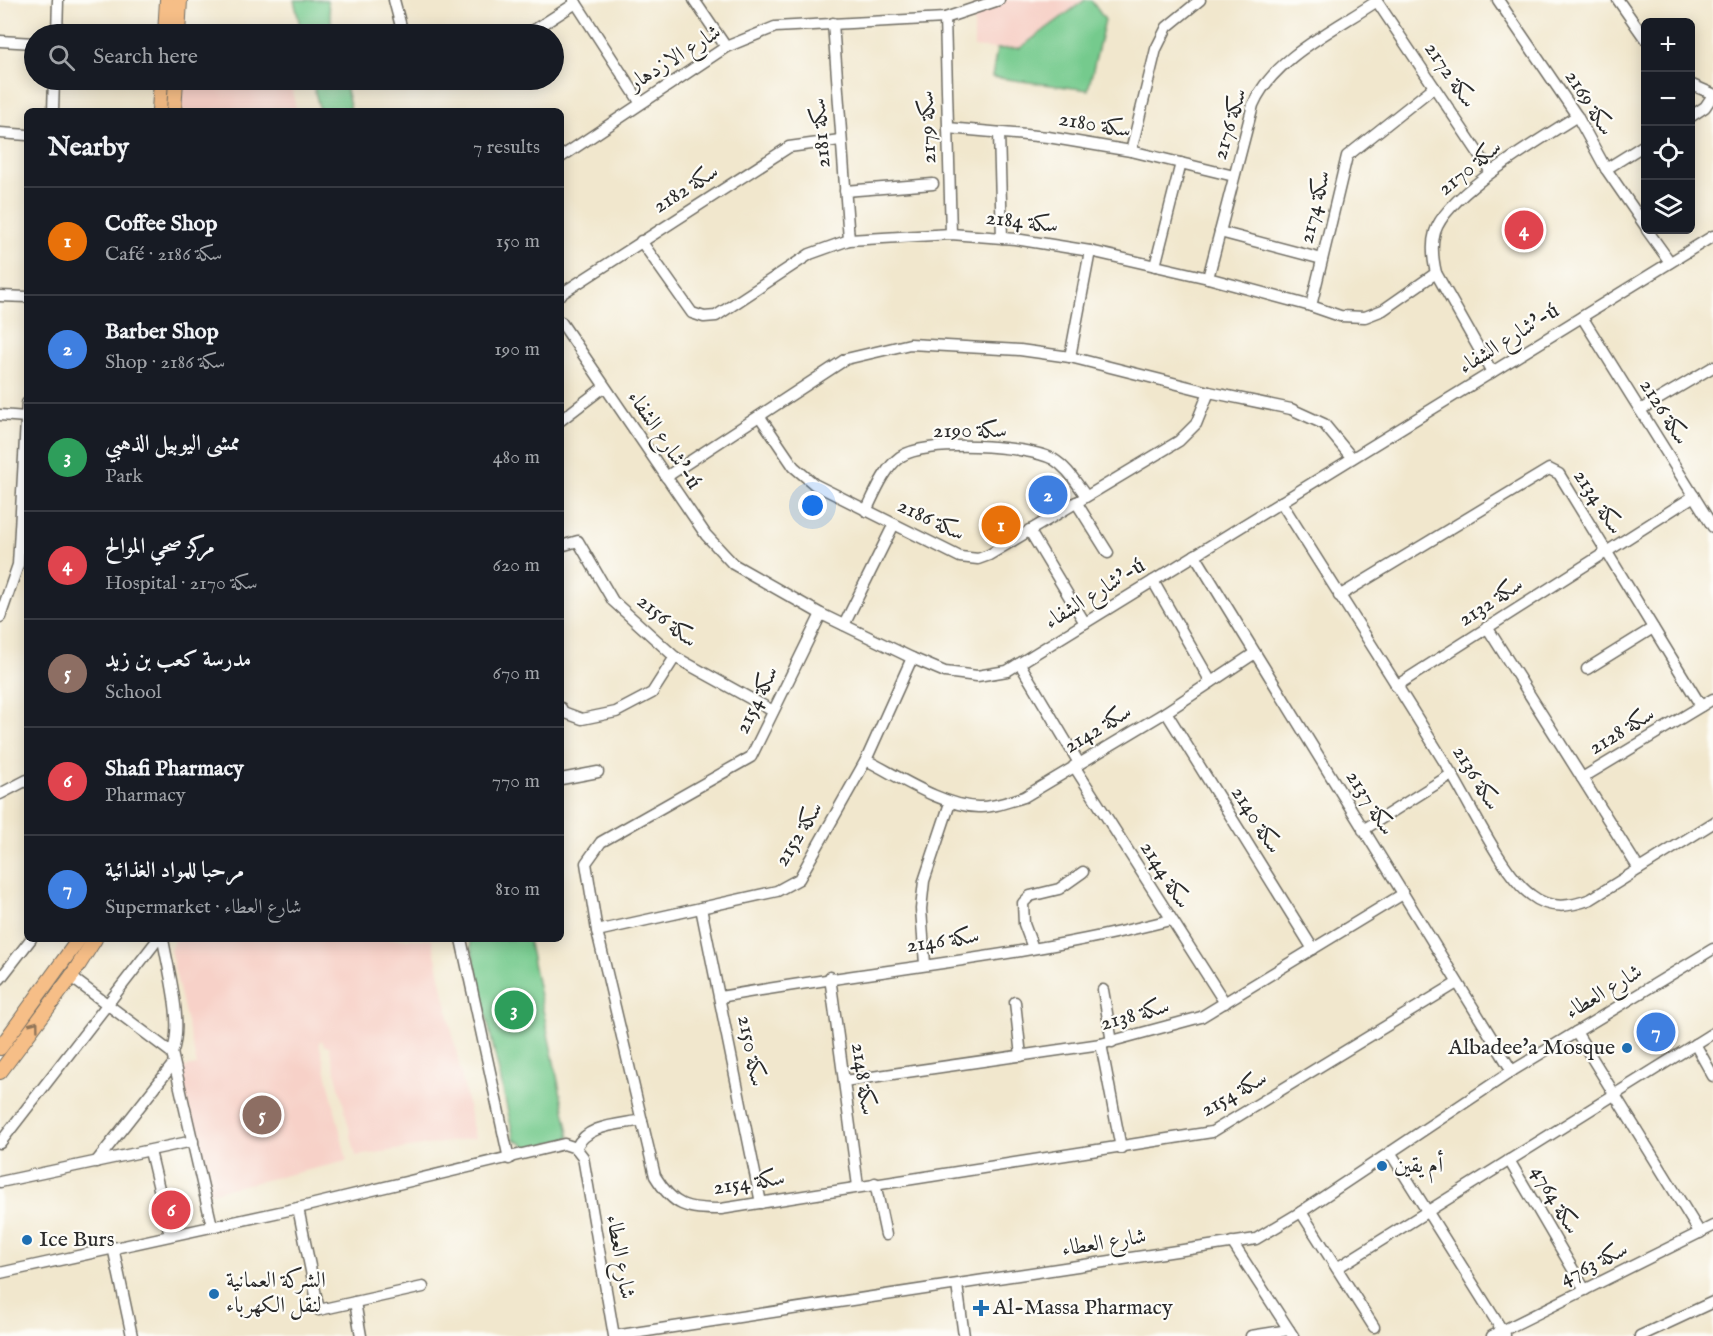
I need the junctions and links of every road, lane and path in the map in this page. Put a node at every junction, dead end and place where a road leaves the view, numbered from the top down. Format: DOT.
graph roads {
  1 [pos="58,0"];
  2 [pos="167,0"];
  3 [pos="180,0"];
  4 [pos="394,0"];
  5 [pos="694,0"];
  6 [pos="999,0"];
  7 [pos="1200,0"];
  8 [pos="1498,0"];
  9 [pos="1619,0"];
  10 [pos="1376,1"];
  11 [pos="575,2"];
  12 [pos="945,18"];
  13 [pos="833,23"];
  14 [pos="57,24"];
  15 [pos="166,24"];
  16 [pos="179,24"];
  17 [pos="400,24"];
  18 [pos="543,24"];
  19 [pos="1641,33"];
  20 [pos="0,41"];
  21 [pos="24,42"];
  22 [pos="726,47"];
  23 [pos="1695,86"];
  24 [pos="1434,87"];
  25 [pos="54,90"];
  26 [pos="160,90"];
  27 [pos="175,90"];
  28 [pos="1713,94"];
  29 [pos="640,102"];
  30 [pos="53,108"];
  31 [pos="159,108"];
  32 [pos="174,108"];
  33 [pos="1695,114"];
  34 [pos="1577,116"];
  35 [pos="948,129"];
  36 [pos="0,133"];
  37 [pos="999,133"];
  38 [pos="24,135"];
  39 [pos="840,140"];
  40 [pos="1641,147"];
  41 [pos="1131,151"];
  42 [pos="564,155"];
  43 [pos="1181,163"];
  44 [pos="1606,169"];
  45 [pos="1491,172"];
  46 [pos="1234,176"];
  47 [pos="933,184"];
  48 [pos="845,190"];
  49 [pos="1641,221"];
  50 [pos="1220,232"];
  51 [pos="951,234"];
  52 [pos="1650,234"];
  53 [pos="1713,236"];
  54 [pos="1002,238"];
  55 [pos="849,240"];
  56 [pos="641,241"];
  57 [pos="1090,250"];
  58 [pos="1322,259"];
  59 [pos="1670,262"];
  60 [pos="1155,266"];
  61 [pos="1436,273"];
  62 [pos="1208,278"];
  63 [pos="564,292"];
  64 [pos="0,296"];
  65 [pos="24,297"];
  66 [pos="1311,306"];
  67 [pos="1582,317"];
  68 [pos="564,327"];
  69 [pos="1070,357"];
  70 [pos="1713,367"];
  71 [pos="1492,372"];
  72 [pos="604,387"];
  73 [pos="1209,392"];
  74 [pos="1640,410"];
  75 [pos="0,415"];
  76 [pos="24,417"];
  77 [pos="760,417"];
  78 [pos="564,418"];
  79 [pos="1352,458"];
  80 [pos="666,477"];
  81 [pos="1086,496"];
  82 [pos="1694,496"];
  83 [pos="1076,502"];
  84 [pos="1281,502"];
  85 [pos="866,511"];
  86 [pos="24,517"];
  87 [pos="894,524"];
  88 [pos="1713,527"];
  89 [pos="1029,531"];
  90 [pos="564,545"];
  91 [pos="1606,551"];
  92 [pos="1108,554"];
  93 [pos="1195,555"];
  94 [pos="1153,581"];
  95 [pos="1339,596"];
  96 [pos="821,614"];
  97 [pos="0,617"];
  98 [pos="1085,623"];
  99 [pos="844,625"];
  100 [pos="1488,627"];
  101 [pos="1653,627"];
  102 [pos="1255,653"];
  103 [pos="675,657"];
  104 [pos="912,658"];
  105 [pos="1020,664"];
  106 [pos="1587,669"];
  107 [pos="1211,682"];
  108 [pos="1396,686"];
  109 [pos="1713,699"];
  110 [pos="1701,706"];
  111 [pos="773,711"];
  112 [pos="564,712"];
  113 [pos="1166,712"];
  114 [pos="866,760"];
  115 [pos="1076,765"];
  116 [pos="598,772"];
  117 [pos="1452,774"];
  118 [pos="564,778"];
  119 [pos="1582,778"];
  120 [pos="24,782"];
  121 [pos="0,794"];
  122 [pos="950,802"];
  123 [pos="1713,823"];
  124 [pos="1364,830"];
  125 [pos="1639,869"];
  126 [pos="1083,872"];
  127 [pos="1403,894"];
  128 [pos="702,908"];
  129 [pos="1170,920"];
  130 [pos="597,932"];
  131 [pos="29,942"];
  132 [pos="78,942"];
  133 [pos="93,942"];
  134 [pos="156,942"];
  135 [pos="164,942"];
  136 [pos="461,942"];
  137 [pos="1033,948"];
  138 [pos="1312,949"];
  139 [pos="1713,949"];
  140 [pos="925,964"];
  141 [pos="70,977"];
  142 [pos="830,977"];
  143 [pos="0,979"];
  144 [pos="1458,983"];
  145 [pos="1103,990"];
  146 [pos="720,997"];
  147 [pos="1015,1002"];
  148 [pos="1225,1003"];
  149 [pos="108,1004"];
  150 [pos="1576,1032"];
  151 [pos="1713,1033"];
  152 [pos="1107,1043"];
  153 [pos="1695,1044"];
  154 [pos="0,1048"];
  155 [pos="1021,1056"];
  156 [pos="173,1058"];
  157 [pos="0,1071"];
  158 [pos="1512,1071"];
  159 [pos="1713,1076"];
  160 [pos="844,1081"];
  161 [pos="1614,1095"];
  162 [pos="642,1120"];
  163 [pos="193,1141"];
  164 [pos="0,1143"];
  165 [pos="576,1148"];
  166 [pos="1121,1148"];
  167 [pos="150,1150"];
  168 [pos="1390,1152"];
  169 [pos="509,1159"];
  170 [pos="1509,1160"];
  171 [pos="96,1162"];
  172 [pos="0,1182"];
  173 [pos="875,1183"];
  174 [pos="858,1186"];
  175 [pos="761,1203"];
  176 [pos="298,1208"];
  177 [pos="1301,1212"];
  178 [pos="1426,1213"];
  179 [pos="213,1226"];
  180 [pos="1709,1231"];
  181 [pos="170,1235"];
  182 [pos="886,1235"];
  183 [pos="1232,1242"];
  184 [pos="113,1247"];
  185 [pos="1337,1268"];
  186 [pos="0,1273"];
  187 [pos="957,1285"];
  188 [pos="423,1287"];
  189 [pos="1585,1290"];
  190 [pos="355,1302"];
  191 [pos="1713,1302"];
  192 [pos="702,1323"];
  193 [pos="1374,1327"];
  194 [pos="1291,1333"];
  195 [pos="1504,1333"];
  196 [pos="132,1336"];
  197 [pos="361,1336"];
  198 [pos="614,1336"];
  199 [pos="705,1336"];
  200 [pos="964,1336"];
  201 [pos="1251,1336"];
  202 [pos="1492,1336"];
  203 [pos="1640,1336"];
  1 -- 14 [label="street"];
  2 -- 15 [label="main road"];
  3 -- 16 [label="main road"];
  4 -- 17 [label="street"];
  5 -- 22 [label="street"];
  6 -- 12 [label="street, شارع الازدهار"];
  7 -- 41 [label="street"];
  8 -- 34 [label="street, سكة 2169"];
  9 -- 19 [label="street"];
  10 -- 24 [label="street, سكة 2172"];
  10 -- 46 [label="street, سكة 2176"];
  11 -- 18 [label="street"];
  11 -- 29 [label="street"];
  12 -- 13 [label="street, شارع الازدهار"];
  12 -- 35 [label="street, سكة 2179"];
  13 -- 22 [label="street, شارع الازدهار"];
  13 -- 39 [label="street, سكة 2181"];
  20 -- 21 [label="street"];
  22 -- 29 [label="street, شارع الازدهار"];
  23 -- 28 [label="street"];
  24 -- 45 [label="street, سكة 2172"];
  24 -- 58 [label="street, سكة 2174"];
  25 -- 30 [label="street"];
  26 -- 31 [label="main road"];
  27 -- 32 [label="main road"];
  28 -- 33 [label="street"];
  29 -- 42 [label="street, شارع الازدهار"];
  34 -- 44 [label="street, سكة 2169"];
  34 -- 45 [label="street, سكة 2170"];
  35 -- 37 [label="street, سكة 2180"];
  35 -- 51 [label="street, سكة 2179"];
  36 -- 38 [label="street"];
  37 -- 41 [label="street, سكة 2180"];
  37 -- 54 [label="street"];
  39 -- 48 [label="street, سكة 2181"];
  39 -- 56 [label="street, سكة 2182"];
  40 -- 44 [label="street"];
  41 -- 43 [label="street, سكة 2180"];
  43 -- 46 [label="street, سكة 2180"];
  43 -- 60 [label="street"];
  44 -- 49 [label="street, سكة 2169"];
  45 -- 61 [label="street, سكة 2170"];
  46 -- 50 [label="street, سكة 2176"];
  47 -- 48 [label="street"];
  48 -- 55 [label="street, سكة 2181"];
  50 -- 58 [label="street"];
  50 -- 62 [label="street, سكة 2176"];
  51 -- 54 [label="street, سكة 2184"];
  51 -- 55 [label="street, سكة 2184"];
  52 -- 59 [label="street, سكة 2169"];
  53 -- 59 [label="street, شارع الشفاء'-ú"];
  54 -- 57 [label="street, سكة 2184"];
  55 -- 56 [label="street, سكة 2184"];
  56 -- 63 [label="street, سكة 2182"];
  57 -- 60 [label="street, سكة 2184"];
  57 -- 69 [label="street"];
  58 -- 66 [label="street, سكة 2174"];
  59 -- 67 [label="street, شارع الشفاء'-ú"];
  60 -- 62 [label="street, سكة 2184"];
  61 -- 66 [label="street, سكة 2184"];
  61 -- 71 [label="street, سكة 2170"];
  62 -- 66 [label="street, سكة 2184"];
  64 -- 65 [label="street"];
  67 -- 71 [label="street, شارع الشفاء'-ú"];
  67 -- 74 [label="street, سكة 2126"];
  68 -- 72 [label="street, شارع الشفاء'-ú"];
  69 -- 73 [label="street"];
  69 -- 77 [label="street"];
  70 -- 74 [label="street"];
  71 -- 79 [label="street, شارع الشفاء'-ú"];
  72 -- 78 [label="street"];
  72 -- 80 [label="street, شارع الشفاء'-ú"];
  73 -- 79 [label="street"];
  73 -- 81 [label="street, سكة 2186"];
  74 -- 82 [label="street, سكة 2126"];
  75 -- 76 [label="street"];
  77 -- 80 [label="street"];
  77 -- 85 [label="street, سكة 2186"];
  79 -- 84 [label="street, شارع الشفاء'-ú"];
  80 -- 96 [label="street, شارع الشفاء'-ú"];
  81 -- 83 [label="street, سكة 2186"];
  81 -- 85 [label="street, سكة 2190"];
  82 -- 88 [label="street, سكة 2126"];
  82 -- 91 [label="street, سكة 2132"];
  83 -- 89 [label="street, سكة 2186"];
  83 -- 92 [label="street"];
  84 -- 93 [label="street, شارع الشفاء'-ú"];
  84 -- 95 [label="street, سكة 2136"];
  85 -- 87 [label="street, سكة 2186"];
  86 -- 97 [label="street"];
  87 -- 89 [label="street, سكة 2186"];
  87 -- 99 [label="street"];
  89 -- 98 [label="street"];
  90 -- 103 [label="street, سكة 2156"];
  91 -- 95 [label="street, سكة 2134"];
  91 -- 100 [label="street, سكة 2132"];
  91 -- 101 [label="street, سكة 2134"];
  93 -- 94 [label="street, شارع الشفاء'-ú"];
  93 -- 102 [label="street, سكة 2137"];
  94 -- 98 [label="street, شارع الشفاء'-ú"];
  94 -- 107 [label="street"];
  95 -- 108 [label="street, سكة 2136"];
  96 -- 99 [label="street, شارع الشفاء'-ú"];
  96 -- 111 [label="street, سكة 2154"];
  98 -- 105 [label="street, شارع الشفاء'-ú"];
  99 -- 104 [label="street, شارع الشفاء'-ú"];
  100 -- 108 [label="street, سكة 2132"];
  100 -- 119 [label="street"];
  101 -- 106 [label="street"];
  101 -- 110 [label="street, سكة 2134"];
  102 -- 107 [label="street, سكة 2142"];
  102 -- 124 [label="street, سكة 2137"];
  103 -- 111 [label="street, سكة 2156"];
  103 -- 112 [label="street"];
  104 -- 105 [label="street, شارع الشفاء'-ú"];
  104 -- 114 [label="street, سكة 2152"];
  105 -- 115 [label="street, سكة 2144"];
  107 -- 113 [label="street, سكة 2142"];
  108 -- 117 [label="street, سكة 2136"];
  109 -- 110 [label="street, سكة 2128"];
  110 -- 119 [label="street, سكة 2128"];
  111 -- 130 [label="street, سكة 2154"];
  113 -- 115 [label="street, سكة 2142"];
  113 -- 138 [label="street, سكة 2140"];
  114 -- 122 [label="street, سكة 2142"];
  114 -- 128 [label="street, سكة 2152"];
  115 -- 122 [label="street, سكة 2142"];
  115 -- 129 [label="street, سكة 2144"];
  116 -- 118 [label="street"];
  117 -- 124 [label="street"];
  117 -- 125 [label="street, سكة 2136"];
  119 -- 125 [label="street, سكة 2128"];
  120 -- 121 [label="street"];
  122 -- 140 [label="street"];
  123 -- 125 [label="street, سكة 2136"];
  124 -- 127 [label="street, سكة 2137"];
  126 -- 137 [label="street"];
  127 -- 138 [label="street, سكة 2138"];
  127 -- 144 [label="street, سكة 2137"];
  128 -- 130 [label="street, سكة 2152"];
  128 -- 146 [label="street, سكة 2150"];
  129 -- 137 [label="street, سكة 2146"];
  129 -- 148 [label="street, سكة 2144"];
  130 -- 162 [label="street, سكة 2154"];
  131 -- 143 [label="street"];
  132 -- 154 [label="main road"];
  133 -- 141 [label="main road"];
  134 -- 149 [label="street"];
  135 -- 156 [label="street"];
  136 -- 169 [label="street"];
  137 -- 140 [label="street, سكة 2146"];
  138 -- 148 [label="street, سكة 2138"];
  139 -- 150 [label="street, شارع العطاء"];
  140 -- 142 [label="street, سكة 2146"];
  141 -- 149 [label="street"];
  157 -- 141 [label="main road, one-way"];
  142 -- 146 [label="street, سكة 2146"];
  142 -- 160 [label="street, سكة 2148"];
  144 -- 158 [label="street, سكة 2137"];
  144 -- 166 [label="street, سكة 2154"];
  145 -- 152 [label="street"];
  146 -- 175 [label="street, سكة 2150"];
  147 -- 155 [label="street"];
  148 -- 152 [label="street, سكة 2138"];
  149 -- 156 [label="street"];
  149 -- 164 [label="street"];
  150 -- 158 [label="street, شارع العطاء"];
  150 -- 161 [label="street"];
  151 -- 153 [label="street"];
  152 -- 155 [label="street, سكة 2138"];
  152 -- 166 [label="street"];
  153 -- 159 [label="street"];
  153 -- 161 [label="street"];
  155 -- 160 [label="street, سكة 2138"];
  156 -- 163 [label="street"];
  156 -- 171 [label="street"];
  158 -- 168 [label="street, شارع العطاء"];
  160 -- 174 [label="street, سكة 2148"];
  161 -- 170 [label="street"];
  161 -- 180 [label="street"];
  162 -- 165 [label="street"];
  162 -- 175 [label="street, سكة 2154"];
  163 -- 167 [label="street"];
  163 -- 179 [label="street"];
  165 -- 169 [label="street"];
  165 -- 198 [label="street, شارع العطاء"];
  166 -- 173 [label="street, سكة 2154"];
  167 -- 171 [label="street"];
  167 -- 181 [label="street"];
  168 -- 177 [label="street, شارع العطاء"];
  168 -- 178 [label="street"];
  169 -- 176 [label="street"];
  170 -- 178 [label="street"];
  170 -- 189 [label="street, سكة 4764"];
  171 -- 172 [label="street"];
  173 -- 174 [label="street, سكة 2154"];
  173 -- 182 [label="street"];
  174 -- 175 [label="street, سكة 2154"];
  176 -- 179 [label="street"];
  176 -- 190 [label="street"];
  177 -- 183 [label="street, شارع العطاء"];
  177 -- 185 [label="street"];
  178 -- 185 [label="street"];
  178 -- 195 [label="street"];
  179 -- 181 [label="street"];
  180 -- 189 [label="street, سكة 4763"];
  181 -- 184 [label="street"];
  183 -- 187 [label="street, شارع العطاء"];
  183 -- 194 [label="street"];
  184 -- 186 [label="street"];
  184 -- 196 [label="street"];
  185 -- 193 [label="street"];
  187 -- 192 [label="street, شارع العطاء"];
  187 -- 200 [label="street"];
  188 -- 190 [label="street"];
  189 -- 195 [label="street, سكة 4763"];
  190 -- 197 [label="street"];
  191 -- 203 [label="street"];
  192 -- 198 [label="street, شارع العطاء"];
  192 -- 199 [label="street"];
  194 -- 201 [label="street"];
  195 -- 202 [label="street, سكة 4763"];
}
